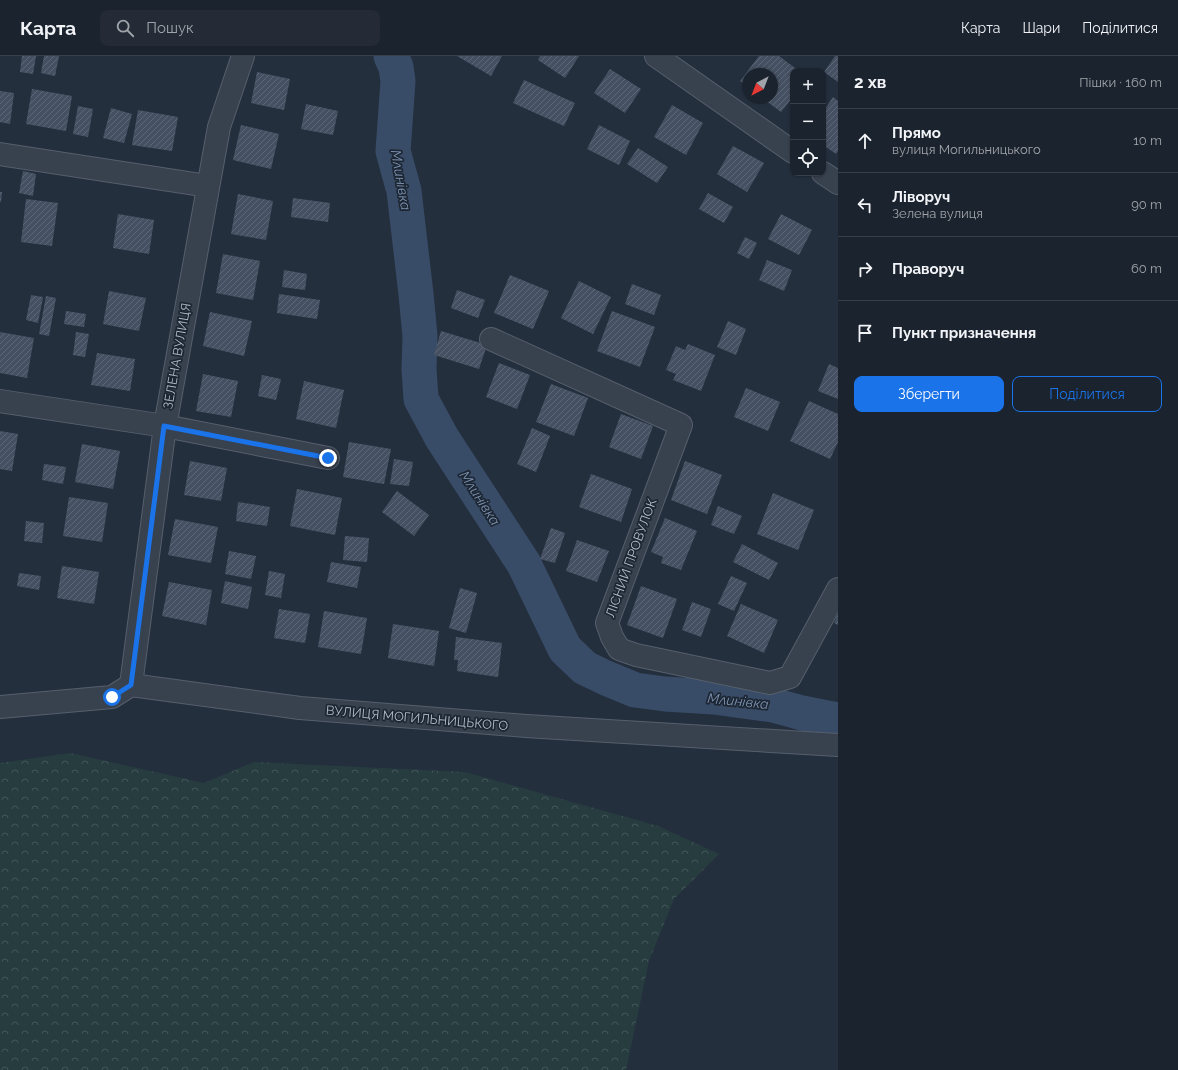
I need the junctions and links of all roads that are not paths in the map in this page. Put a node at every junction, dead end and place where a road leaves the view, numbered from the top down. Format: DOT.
graph roads {
  1 [pos="243,56"];
  2 [pos="656,56"];
  3 [pos="790,150"];
  4 [pos="0,154"];
  5 [pos="826,175"];
  6 [pos="838,183"];
  7 [pos="208,186"];
  8 [pos="491,339"];
  9 [pos="0,401"];
  10 [pos="164,426"];
  11 [pos="328,458"];
  12 [pos="838,589"];
  13 [pos="131,685"];
  14 [pos="0,707"];
  15 [pos="838,745"];
  1 -- 7 [label="street, ЗЕЛЕНА ВУЛИЦЯ"];
  2 -- 3 [label="street"];
  4 -- 7 [label="street"];
  5 -- 6 [label="street"];
  7 -- 10 [label="street, ЗЕЛЕНА ВУЛИЦЯ"];
  8 -- 12 [label="street, ЛІСНИЙ ПРОВУЛОК"];
  9 -- 10 [label="street"];
  10 -- 11 [label="street"];
  10 -- 13 [label="street, ЗЕЛЕНА ВУЛИЦЯ"];
  13 -- 14 [label="street"];
  13 -- 15 [label="street, ВУЛИЦЯ МОГИЛЬНИЦЬКОГО"];
}
